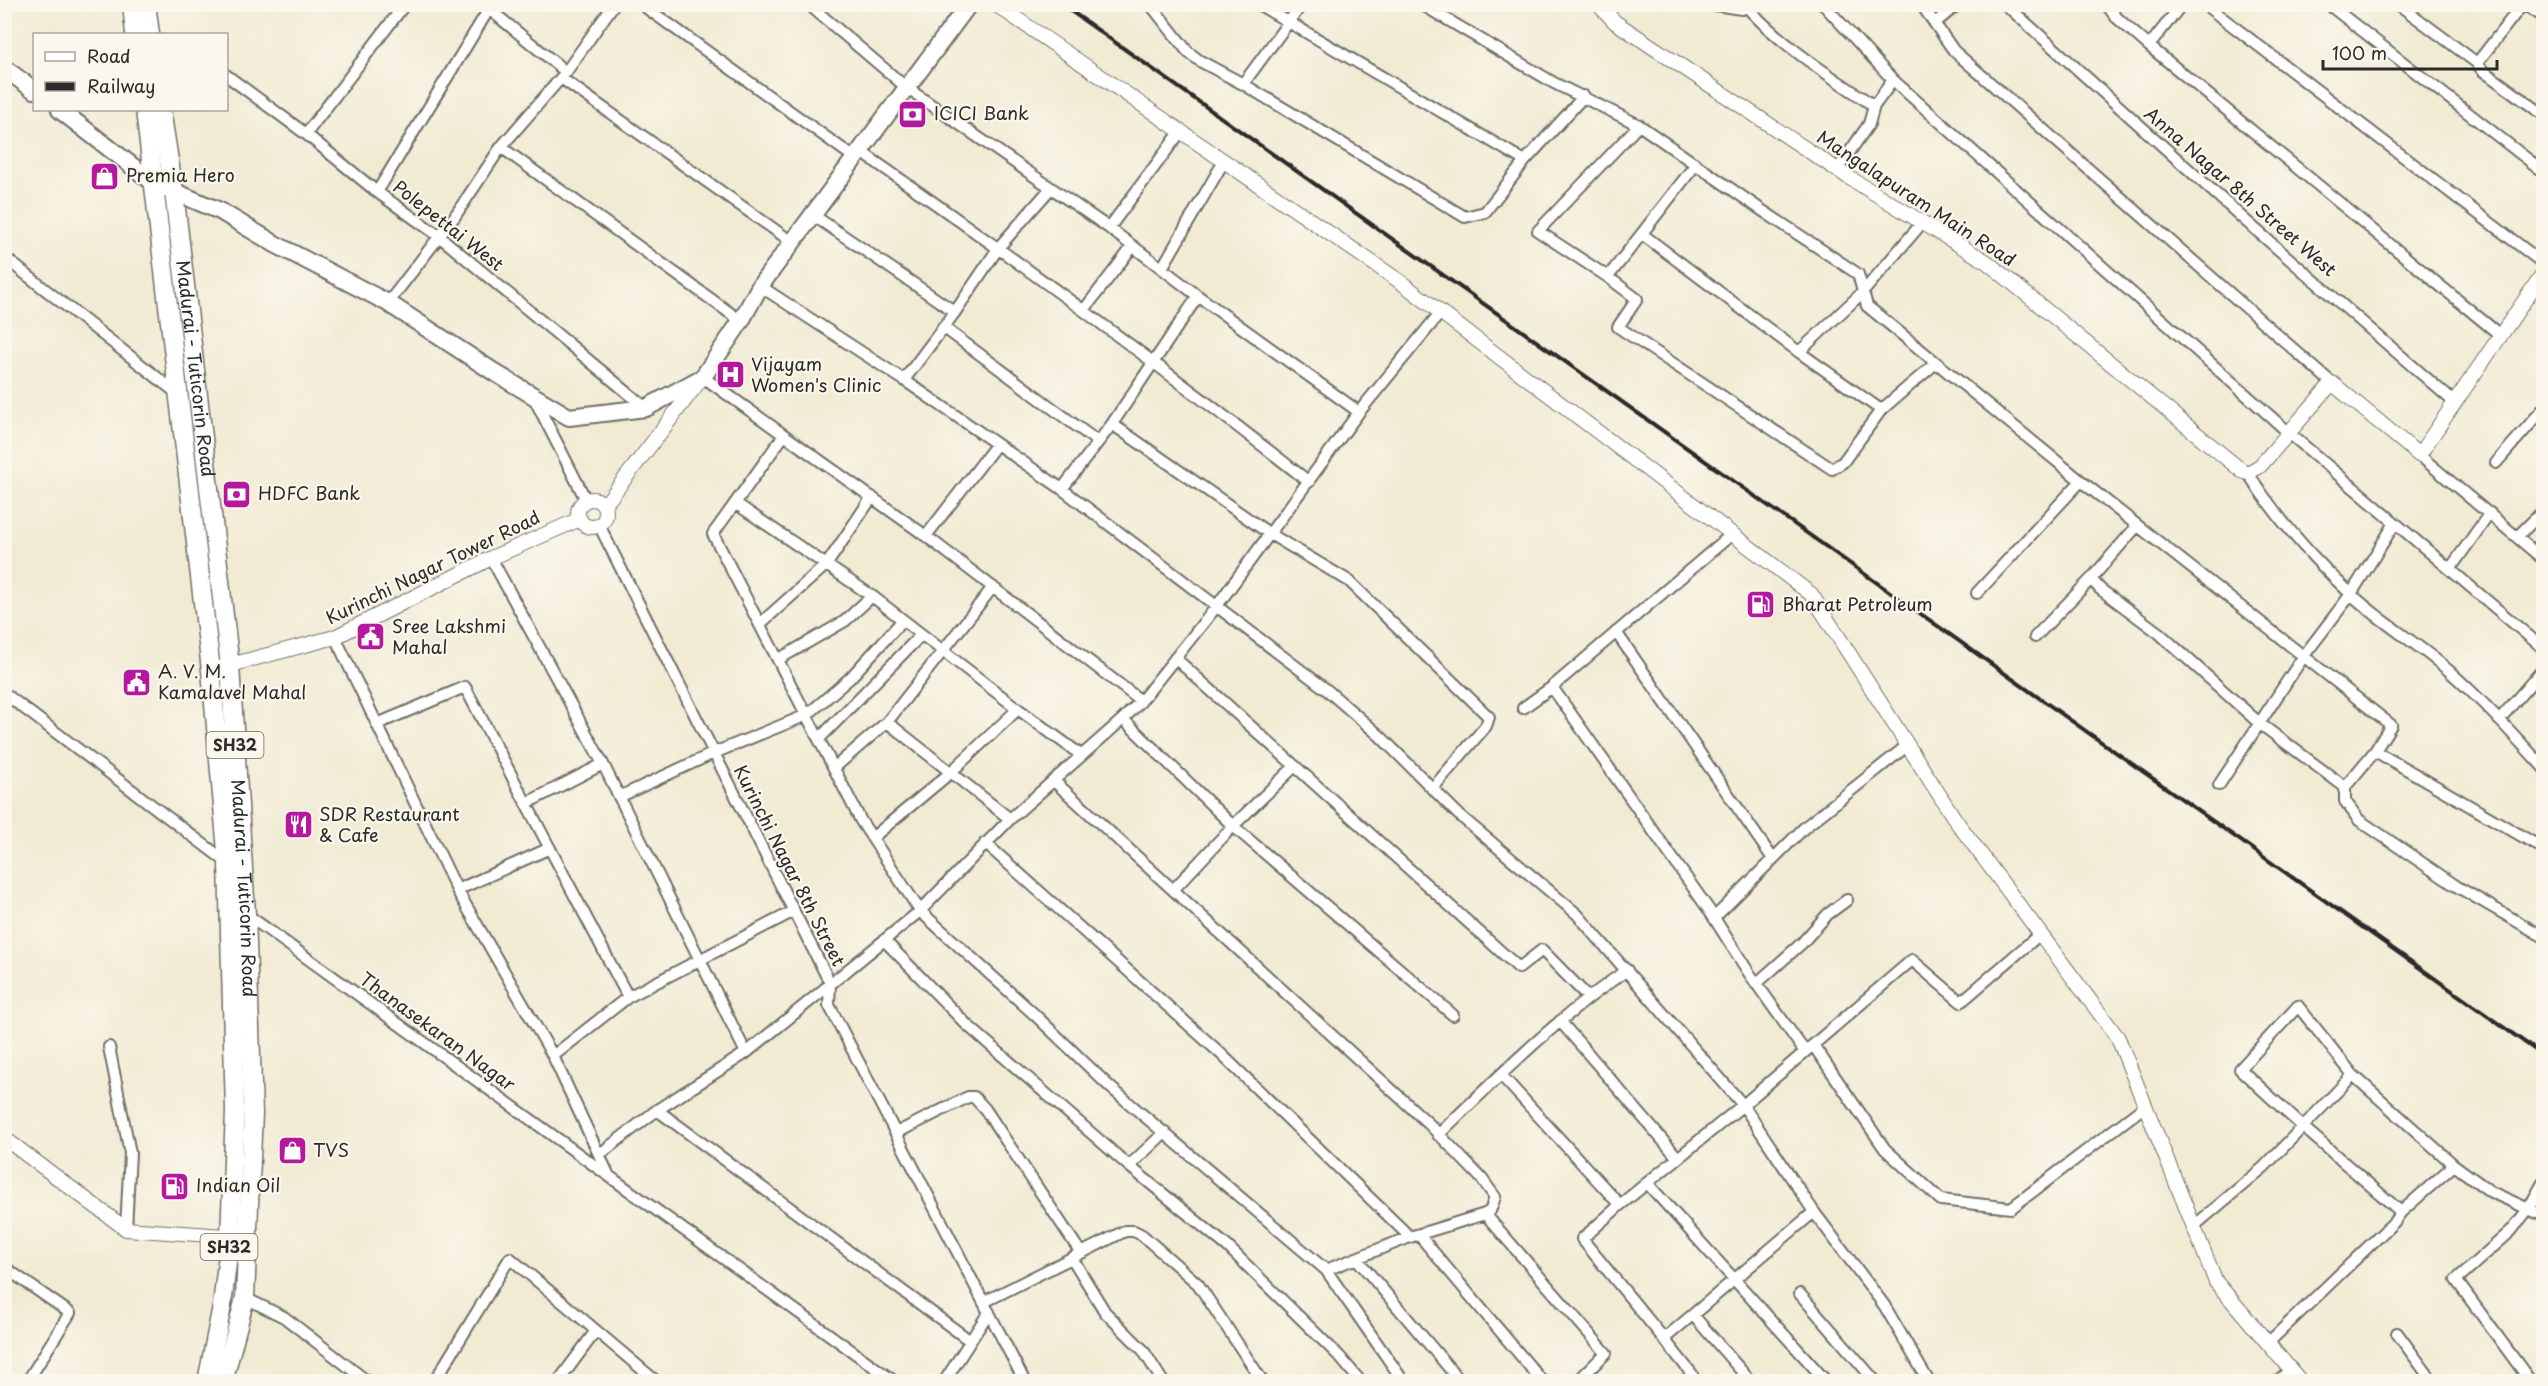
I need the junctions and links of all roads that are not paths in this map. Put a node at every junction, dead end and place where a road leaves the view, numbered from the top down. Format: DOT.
graph roads {
  1 [pos="132,4"];
  2 [pos="146,4"];
  3 [pos="405,4"];
  4 [pos="614,4"];
  5 [pos="641,4"];
  6 [pos="808,4"];
  7 [pos="969,4"];
  8 [pos="995,4"];
  9 [pos="1150,4"];
  10 [pos="1258,4"];
  11 [pos="1302,4"];
  12 [pos="1421,4"];
  13 [pos="1598,4"];
  14 [pos="1708,4"];
  15 [pos="1822,4"];
  16 [pos="1922,4"];
  17 [pos="1958,4"];
  18 [pos="2005,4"];
  19 [pos="2106,4"];
  20 [pos="2182,4"];
  21 [pos="2204,4"];
  22 [pos="2328,4"];
  23 [pos="2398,4"];
  24 [pos="2521,5"];
  25 [pos="1750,6"];
  26 [pos="484,7"];
  27 [pos="2544,17"];
  28 [pos="1935,23"];
  29 [pos="1289,24"];
  30 [pos="135,33"];
  31 [pos="150,33"];
  32 [pos="2149,46"];
  33 [pos="2477,63"];
  34 [pos="4,68"];
  35 [pos="564,75"];
  36 [pos="228,76"];
  37 [pos="1893,80"];
  38 [pos="1243,84"];
  39 [pos="907,88"];
  40 [pos="33,89"];
  41 [pos="1584,96"];
  42 [pos="1874,106"];
  43 [pos="61,111"];
  44 [pos="145,111"];
  45 [pos="161,111"];
  46 [pos="2544,115"];
  47 [pos="1639,124"];
  48 [pos="1181,131"];
  49 [pos="306,134"];
  50 [pos="501,147"];
  51 [pos="858,155"];
  52 [pos="1224,161"];
  53 [pos="1524,161"];
  54 [pos="1696,164"];
  55 [pos="1837,170"];
  56 [pos="2544,172"];
  57 [pos="154,183"];
  58 [pos="1051,188"];
  59 [pos="174,192"];
  60 [pos="377,192"];
  61 [pos="813,215"];
  62 [pos="1922,222"];
  63 [pos="1109,228"];
  64 [pos="1642,234"];
  65 [pos="439,236"];
  66 [pos="792,242"];
  67 [pos="1133,246"];
  68 [pos="999,247"];
  69 [pos="4,257"];
  70 [pos="2544,264"];
  71 [pos="1162,268"];
  72 [pos="2544,272"];
  73 [pos="1608,277"];
  74 [pos="760,286"];
  75 [pos="1863,292"];
  76 [pos="1198,296"];
  77 [pos="388,303"];
  78 [pos="1084,310"];
  79 [pos="955,312"];
  80 [pos="1441,312"];
  81 [pos="741,321"];
  82 [pos="943,327"];
  83 [pos="2500,335"];
  84 [pos="1799,352"];
  85 [pos="1936,363"];
  86 [pos="1154,364"];
  87 [pos="703,377"];
  88 [pos="904,380"];
  89 [pos="2332,383"];
  90 [pos="179,395"];
  91 [pos="532,395"];
  92 [pos="2455,403"];
  93 [pos="646,408"];
  94 [pos="2544,408"];
  95 [pos="1881,410"];
  96 [pos="1359,412"];
  97 [pos="1112,424"];
  98 [pos="2289,433"];
  99 [pos="784,435"];
  100 [pos="1098,442"];
  101 [pos="996,445"];
  102 [pos="2420,455"];
  103 [pos="2496,463"];
  104 [pos="2248,473"];
  105 [pos="2081,481"];
  106 [pos="1309,482"];
  107 [pos="1062,489"];
  108 [pos="872,497"];
  109 [pos="586,500"];
  110 [pos="735,503"];
  111 [pos="604,506"];
  112 [pos="2544,510"];
  113 [pos="2490,513"];
  114 [pos="580,519"];
  115 [pos="2395,523"];
  116 [pos="599,525"];
  117 [pos="2137,526"];
  118 [pos="1270,534"];
  119 [pos="1732,534"];
  120 [pos="926,536"];
  121 [pos="2517,537"];
  122 [pos="491,558"];
  123 [pos="2544,560"];
  124 [pos="826,564"];
  125 [pos="2450,569"];
  126 [pos="2091,579"];
  127 [pos="993,587"];
  128 [pos="1977,593"];
  129 [pos="2351,594"];
  130 [pos="872,596"];
  131 [pos="1216,607"];
  132 [pos="902,621"];
  133 [pos="760,624"];
  134 [pos="1616,632"];
  135 [pos="921,635"];
  136 [pos="335,637"];
  137 [pos="2035,637"];
  138 [pos="2544,649"];
  139 [pos="942,651"];
  140 [pos="2303,657"];
  141 [pos="1175,658"];
  142 [pos="778,659"];
  143 [pos="230,666"];
  144 [pos="2544,668"];
  145 [pos="212,670"];
  146 [pos="1552,687"];
  147 [pos="4,693"];
  148 [pos="1141,701"];
  149 [pos="1523,708"];
  150 [pos="1017,709"];
  151 [pos="807,715"];
  152 [pos="1123,719"];
  153 [pos="2499,720"];
  154 [pos="887,722"];
  155 [pos="2259,723"];
  156 [pos="376,724"];
  157 [pos="819,739"];
  158 [pos="1908,745"];
  159 [pos="2375,751"];
  160 [pos="714,753"];
  161 [pos="1081,755"];
  162 [pos="603,764"];
  163 [pos="1295,766"];
  164 [pos="834,768"];
  165 [pos="2544,768"];
  166 [pos="950,773"];
  167 [pos="1054,781"];
  168 [pos="2219,785"];
  169 [pos="2344,787"];
  170 [pos="1432,789"];
  171 [pos="619,797"];
  172 [pos="527,803"];
  173 [pos="1010,819"];
  174 [pos="1233,826"];
  175 [pos="872,838"];
  176 [pos="986,843"];
  177 [pos="550,848"];
  178 [pos="2544,849"];
  179 [pos="1773,859"];
  180 [pos="228,863"];
  181 [pos="1174,889"];
  182 [pos="457,890"];
  183 [pos="1847,900"];
  184 [pos="794,911"];
  185 [pos="920,911"];
  186 [pos="246,914"];
  187 [pos="1714,918"];
  188 [pos="2040,934"];
  189 [pos="2544,937"];
  190 [pos="884,940"];
  191 [pos="700,960"];
  192 [pos="1627,970"];
  193 [pos="830,983"];
  194 [pos="1756,984"];
  195 [pos="628,997"];
  196 [pos="1588,997"];
  197 [pos="1453,1015"];
  198 [pos="1560,1021"];
  199 [pos="109,1047"];
  200 [pos="1809,1048"];
  201 [pos="746,1053"];
  202 [pos="553,1056"];
  203 [pos="1501,1075"];
  204 [pos="2353,1075"];
  205 [pos="1743,1105"];
  206 [pos="2145,1106"];
  207 [pos="657,1110"];
  208 [pos="2302,1127"];
  209 [pos="1165,1132"];
  210 [pos="896,1133"];
  211 [pos="1438,1135"];
  212 [pos="4,1138"];
  213 [pos="600,1154"];
  214 [pos="1677,1158"];
  215 [pos="2454,1165"];
  216 [pos="1129,1166"];
  217 [pos="609,1176"];
  218 [pos="2544,1181"];
  219 [pos="1647,1183"];
  220 [pos="1620,1205"];
  221 [pos="2529,1208"];
  222 [pos="1814,1212"];
  223 [pos="2401,1212"];
  224 [pos="1485,1214"];
  225 [pos="2544,1216"];
  226 [pos="2194,1226"];
  227 [pos="126,1229"];
  228 [pos="1414,1236"];
  229 [pos="239,1237"];
  230 [pos="1077,1255"];
  231 [pos="1356,1258"];
  232 [pos="4,1267"];
  233 [pos="1326,1270"];
  234 [pos="1735,1279"];
  235 [pos="1800,1294"];
  236 [pos="245,1298"];
  237 [pos="986,1307"];
  238 [pos="1693,1315"];
  239 [pos="595,1332"];
  240 [pos="2397,1333"];
  241 [pos="1664,1339"];
  242 [pos="969,1340"];
  243 [pos="2269,1342"];
  244 [pos="2292,1369"];
  245 [pos="1928,1381"];
  246 [pos="27,1382"];
  247 [pos="207,1382"];
  248 [pos="224,1382"];
  249 [pos="368,1382"];
  250 [pos="434,1382"];
  251 [pos="558,1382"];
  252 [pos="657,1382"];
  253 [pos="895,1382"];
  254 [pos="944,1382"];
  255 [pos="1025,1382"];
  256 [pos="1164,1382"];
  257 [pos="1263,1382"];
  258 [pos="1361,1382"];
  259 [pos="1404,1382"];
  260 [pos="1461,1382"];
  261 [pos="1542,1382"];
  262 [pos="1577,1382"];
  263 [pos="1683,1382"];
  264 [pos="1751,1382"];
  265 [pos="1827,1382"];
  266 [pos="1876,1382"];
  267 [pos="2276,1382"];
  268 [pos="2301,1382"];
  269 [pos="2433,1382"];
  270 [pos="2531,1382"];
  1 -- 30 [label="main road"];
  2 -- 31 [label="main road"];
  3 -- 49 [label="street"];
  4 -- 35 [label="street"];
  5 -- 51 [label="street"];
  6 -- 39 [label="street"];
  7 -- 39 [label="main road"];
  8 -- 48 [label="street"];
  9 -- 38 [label="street"];
  10 -- 29 [label="street"];
  11 -- 29 [label="street"];
  12 -- 41 [label="street"];
  13 -- 55 [label="street, Mangalapuram Main Road"];
  14 -- 25 [label="street"];
  15 -- 37 [label="street"];
  16 -- 28 [label="street"];
  17 -- 28 [label="street"];
  18 -- 92 [label="street, Anna Nagar 8th Street West"];
  19 -- 32 [label="street"];
  20 -- 32 [label="street"];
  21 -- 70 [label="street"];
  22 -- 56 [label="street"];
  23 -- 33 [label="street"];
  24 -- 27 [label="street"];
  24 -- 33 [label="street"];
  25 -- 42 [label="street"];
  26 -- 35 [label="street"];
  26 -- 60 [label="street"];
  28 -- 89 [label="street"];
  29 -- 38 [label="street"];
  29 -- 53 [label="street"];
  32 -- 83 [label="street"];
  33 -- 46 [label="street"];
  34 -- 40 [label="main road"];
  35 -- 50 [label="street"];
  35 -- 66 [label="street"];
  36 -- 49 [label="street, Polepettai West"];
  37 -- 42 [label="street"];
  37 -- 98 [label="street"];
  38 -- 53 [label="street"];
  39 -- 51 [label="main road"];
  39 -- 58 [label="street"];
  41 -- 47 [label="street"];
  41 -- 53 [label="street"];
  42 -- 55 [label="street"];
  43 -- 57 [label="main road"];
  44 -- 57 [label="main road, Madurai - Tuticorin Road / SH32"];
  45 -- 59 [label="main road, Madurai - Tuticorin Road / SH32"];
  47 -- 54 [label="street"];
  47 -- 73 [label="street"];
  48 -- 52 [label="street"];
  48 -- 63 [label="street"];
  49 -- 60 [label="street, Polepettai West"];
  50 -- 65 [label="street"];
  50 -- 81 [label="street"];
  51 -- 61 [label="main road"];
  51 -- 68 [label="street"];
  52 -- 71 [label="street"];
  52 -- 80 [label="street"];
  54 -- 64 [label="street"];
  54 -- 75 [label="street"];
  55 -- 62 [label="street, Mangalapuram Main Road"];
  57 -- 59 [label="main road"];
  57 -- 90 [label="main road, Madurai - Tuticorin Road / SH32"];
  58 -- 63 [label="street"];
  58 -- 68 [label="street"];
  59 -- 77 [label="main road"];
  59 -- 143 [label="main road, Madurai - Tuticorin Road / SH32"];
  60 -- 65 [label="street, Polepettai West"];
  61 -- 66 [label="main road"];
  61 -- 79 [label="street"];
  62 -- 75 [label="street"];
  62 -- 104 [label="street, Mangalapuram Main Road"];
  63 -- 67 [label="street"];
  64 -- 73 [label="street"];
  64 -- 84 [label="street"];
  65 -- 77 [label="street"];
  65 -- 93 [label="street, Polepettai West"];
  66 -- 74 [label="main road"];
  67 -- 71 [label="street"];
  67 -- 78 [label="street"];
  68 -- 78 [label="street"];
  68 -- 79 [label="street"];
  69 -- 90 [label="street"];
  71 -- 76 [label="street"];
  72 -- 83 [label="street"];
  73 -- 95 [label="street"];
  74 -- 81 [label="main road"];
  74 -- 88 [label="street"];
  75 -- 84 [label="street"];
  75 -- 85 [label="street"];
  76 -- 86 [label="street"];
  76 -- 96 [label="street"];
  77 -- 91 [label="main road"];
  78 -- 86 [label="street"];
  79 -- 82 [label="street"];
  80 -- 96 [label="street"];
  80 -- 119 [label="street"];
  81 -- 87 [label="main road"];
  82 -- 88 [label="street"];
  82 -- 100 [label="street"];
  83 -- 92 [label="street"];
  84 -- 95 [label="street"];
  85 -- 95 [label="street"];
  85 -- 105 [label="street"];
  86 -- 97 [label="street"];
  86 -- 106 [label="street"];
  87 -- 93 [label="main road"];
  87 -- 99 [label="street"];
  87 -- 111 [label="street"];
  88 -- 101 [label="street"];
  89 -- 98 [label="street"];
  89 -- 102 [label="street"];
  90 -- 145 [label="main road, Madurai - Tuticorin Road / SH32"];
  91 -- 93 [label="main road"];
  91 -- 109 [label="street"];
  92 -- 102 [label="street"];
  94 -- 103 [label="street"];
  96 -- 106 [label="street"];
  97 -- 100 [label="street"];
  97 -- 118 [label="street"];
  98 -- 104 [label="street"];
  98 -- 115 [label="street"];
  99 -- 108 [label="street"];
  99 -- 110 [label="street"];
  100 -- 107 [label="street"];
  101 -- 107 [label="street"];
  101 -- 120 [label="street"];
  102 -- 113 [label="street"];
  104 -- 129 [label="street"];
  105 -- 117 [label="street"];
  105 -- 128 [label="street"];
  106 -- 118 [label="street"];
  107 -- 131 [label="street"];
  108 -- 120 [label="street"];
  108 -- 124 [label="street"];
  109 -- 111 [label="street"];
  109 -- 114 [label="street"];
  110 -- 124 [label="street"];
  110 -- 133 [label="street"];
  111 -- 116 [label="street"];
  112 -- 121 [label="street"];
  113 -- 121 [label="street"];
  113 -- 125 [label="street"];
  114 -- 116 [label="street"];
  114 -- 122 [label="street, Kurinchi Nagar Tower Road"];
  115 -- 125 [label="street"];
  115 -- 129 [label="street"];
  116 -- 160 [label="street, Kurinchi Nagar 8th Street"];
  117 -- 126 [label="street"];
  117 -- 140 [label="street"];
  118 -- 131 [label="street"];
  118 -- 170 [label="street"];
  119 -- 134 [label="street"];
  119 -- 158 [label="street"];
  120 -- 127 [label="street"];
  121 -- 123 [label="street"];
  122 -- 136 [label="street, Kurinchi Nagar Tower Road"];
  122 -- 162 [label="street"];
  124 -- 130 [label="street"];
  124 -- 133 [label="street"];
  125 -- 138 [label="street"];
  126 -- 137 [label="street"];
  126 -- 155 [label="street"];
  127 -- 139 [label="street"];
  127 -- 148 [label="street"];
  129 -- 140 [label="street"];
  129 -- 153 [label="street"];
  130 -- 132 [label="street"];
  130 -- 142 [label="street"];
  131 -- 141 [label="street"];
  131 -- 170 [label="street"];
  132 -- 135 [label="street"];
  132 -- 151 [label="street"];
  133 -- 142 [label="street"];
  134 -- 146 [label="street"];
  134 -- 179 [label="street"];
  135 -- 139 [label="street"];
  135 -- 157 [label="street"];
  136 -- 143 [label="street, Kurinchi Nagar Tower Road"];
  136 -- 156 [label="street"];
  139 -- 150 [label="street"];
  139 -- 154 [label="street"];
  140 -- 155 [label="street"];
  140 -- 159 [label="street"];
  141 -- 148 [label="street"];
  141 -- 163 [label="street"];
  142 -- 151 [label="street"];
  143 -- 145 [label="street, Kurinchi Nagar Tower Road"];
  143 -- 186 [label="main road, Madurai - Tuticorin Road / SH32"];
  144 -- 153 [label="street"];
  145 -- 180 [label="main road, Madurai - Tuticorin Road / SH32"];
  146 -- 149 [label="street"];
  146 -- 187 [label="street"];
  147 -- 180 [label="street"];
  148 -- 152 [label="street"];
  150 -- 161 [label="street"];
  150 -- 166 [label="street"];
  151 -- 157 [label="street"];
  151 -- 160 [label="street"];
  152 -- 161 [label="street"];
  152 -- 174 [label="street"];
  153 -- 165 [label="street"];
  154 -- 164 [label="street"];
  154 -- 166 [label="street"];
  155 -- 168 [label="street"];
  155 -- 169 [label="street"];
  156 -- 172 [label="street"];
  156 -- 182 [label="street"];
  157 -- 164 [label="street"];
  158 -- 179 [label="street"];
  158 -- 188 [label="street"];
  159 -- 169 [label="street"];
  159 -- 178 [label="street"];
  160 -- 171 [label="street"];
  160 -- 184 [label="street, Kurinchi Nagar 8th Street"];
  161 -- 167 [label="street"];
  162 -- 171 [label="street"];
  162 -- 172 [label="street"];
  163 -- 174 [label="street"];
  163 -- 196 [label="street"];
  164 -- 175 [label="street"];
  166 -- 173 [label="street"];
  166 -- 175 [label="street"];
  167 -- 173 [label="street"];
  167 -- 181 [label="street"];
  169 -- 189 [label="street"];
  170 -- 192 [label="street"];
  171 -- 191 [label="street"];
  172 -- 177 [label="street"];
  173 -- 176 [label="street"];
  174 -- 181 [label="street"];
  174 -- 197 [label="street"];
  175 -- 185 [label="street"];
  176 -- 185 [label="street"];
  176 -- 228 [label="street"];
  177 -- 182 [label="street"];
  177 -- 195 [label="street"];
  179 -- 187 [label="street"];
  180 -- 229 [label="main road, Madurai - Tuticorin Road / SH32"];
  181 -- 211 [label="street"];
  182 -- 202 [label="street"];
  183 -- 194 [label="street"];
  184 -- 191 [label="street"];
  184 -- 193 [label="street, Kurinchi Nagar 8th Street"];
  185 -- 190 [label="street"];
  185 -- 209 [label="street"];
  186 -- 217 [label="street, Thanasekaran Nagar"];
  186 -- 229 [label="main road, Madurai - Tuticorin Road / SH32"];
  187 -- 194 [label="street"];
  188 -- 200 [label="street"];
  188 -- 206 [label="street"];
  190 -- 193 [label="street"];
  190 -- 216 [label="street"];
  191 -- 195 [label="street"];
  191 -- 201 [label="street"];
  192 -- 196 [label="street"];
  192 -- 205 [label="street"];
  193 -- 201 [label="street"];
  193 -- 210 [label="street, Kurinchi Nagar 8th Street"];
  194 -- 200 [label="street"];
  195 -- 202 [label="street"];
  196 -- 198 [label="street"];
  198 -- 203 [label="street"];
  198 -- 214 [label="street"];
  199 -- 227 [label="street"];
  200 -- 205 [label="street"];
  200 -- 206 [label="street"];
  201 -- 207 [label="street"];
  202 -- 213 [label="street"];
  203 -- 211 [label="street"];
  203 -- 220 [label="street"];
  204 -- 208 [label="street"];
  204 -- 208 [label="street"];
  204 -- 215 [label="street"];
  205 -- 214 [label="street"];
  205 -- 222 [label="street"];
  206 -- 226 [label="street"];
  207 -- 213 [label="street"];
  207 -- 242 [label="street"];
  208 -- 223 [label="street"];
  208 -- 226 [label="street"];
  209 -- 216 [label="street"];
  209 -- 233 [label="street"];
  210 -- 230 [label="street"];
  210 -- 237 [label="street, Kurinchi Nagar 8th Street"];
  211 -- 224 [label="street"];
  212 -- 227 [label="street"];
  213 -- 217 [label="street"];
  214 -- 219 [label="street"];
  215 -- 221 [label="street"];
  215 -- 223 [label="street"];
  216 -- 258 [label="street"];
  217 -- 253 [label="street, Thanasekaran Nagar"];
  218 -- 221 [label="street"];
  219 -- 220 [label="street"];
  219 -- 234 [label="street"];
  220 -- 241 [label="street"];
  221 -- 225 [label="street"];
  221 -- 270 [label="street"];
  222 -- 234 [label="street"];
  222 -- 245 [label="street"];
  223 -- 243 [label="street"];
  224 -- 228 [label="street"];
  224 -- 262 [label="street"];
  226 -- 243 [label="street"];
  227 -- 229 [label="street"];
  228 -- 231 [label="street"];
  228 -- 261 [label="street"];
  229 -- 236 [label="main road, Madurai - Tuticorin Road / SH32"];
  229 -- 247 [label="main road, Madurai - Tuticorin Road / SH32"];
  230 -- 237 [label="street"];
  230 -- 256 [label="street"];
  230 -- 257 [label="street"];
  231 -- 233 [label="street"];
  231 -- 260 [label="street"];
  232 -- 246 [label="street"];
  233 -- 259 [label="street"];
  234 -- 238 [label="street"];
  234 -- 265 [label="street"];
  235 -- 266 [label="street"];
  236 -- 248 [label="main road, Madurai - Tuticorin Road / SH32"];
  236 -- 249 [label="street"];
  237 -- 242 [label="street"];
  237 -- 255 [label="street, Kurinchi Nagar 8th Street"];
  238 -- 241 [label="street"];
  238 -- 264 [label="street"];
  239 -- 250 [label="street"];
  239 -- 251 [label="street"];
  239 -- 252 [label="street"];
  240 -- 269 [label="street"];
  241 -- 263 [label="street"];
  242 -- 254 [label="street"];
  243 -- 244 [label="street"];
  244 -- 267 [label="street"];
  244 -- 268 [label="street"];
}
